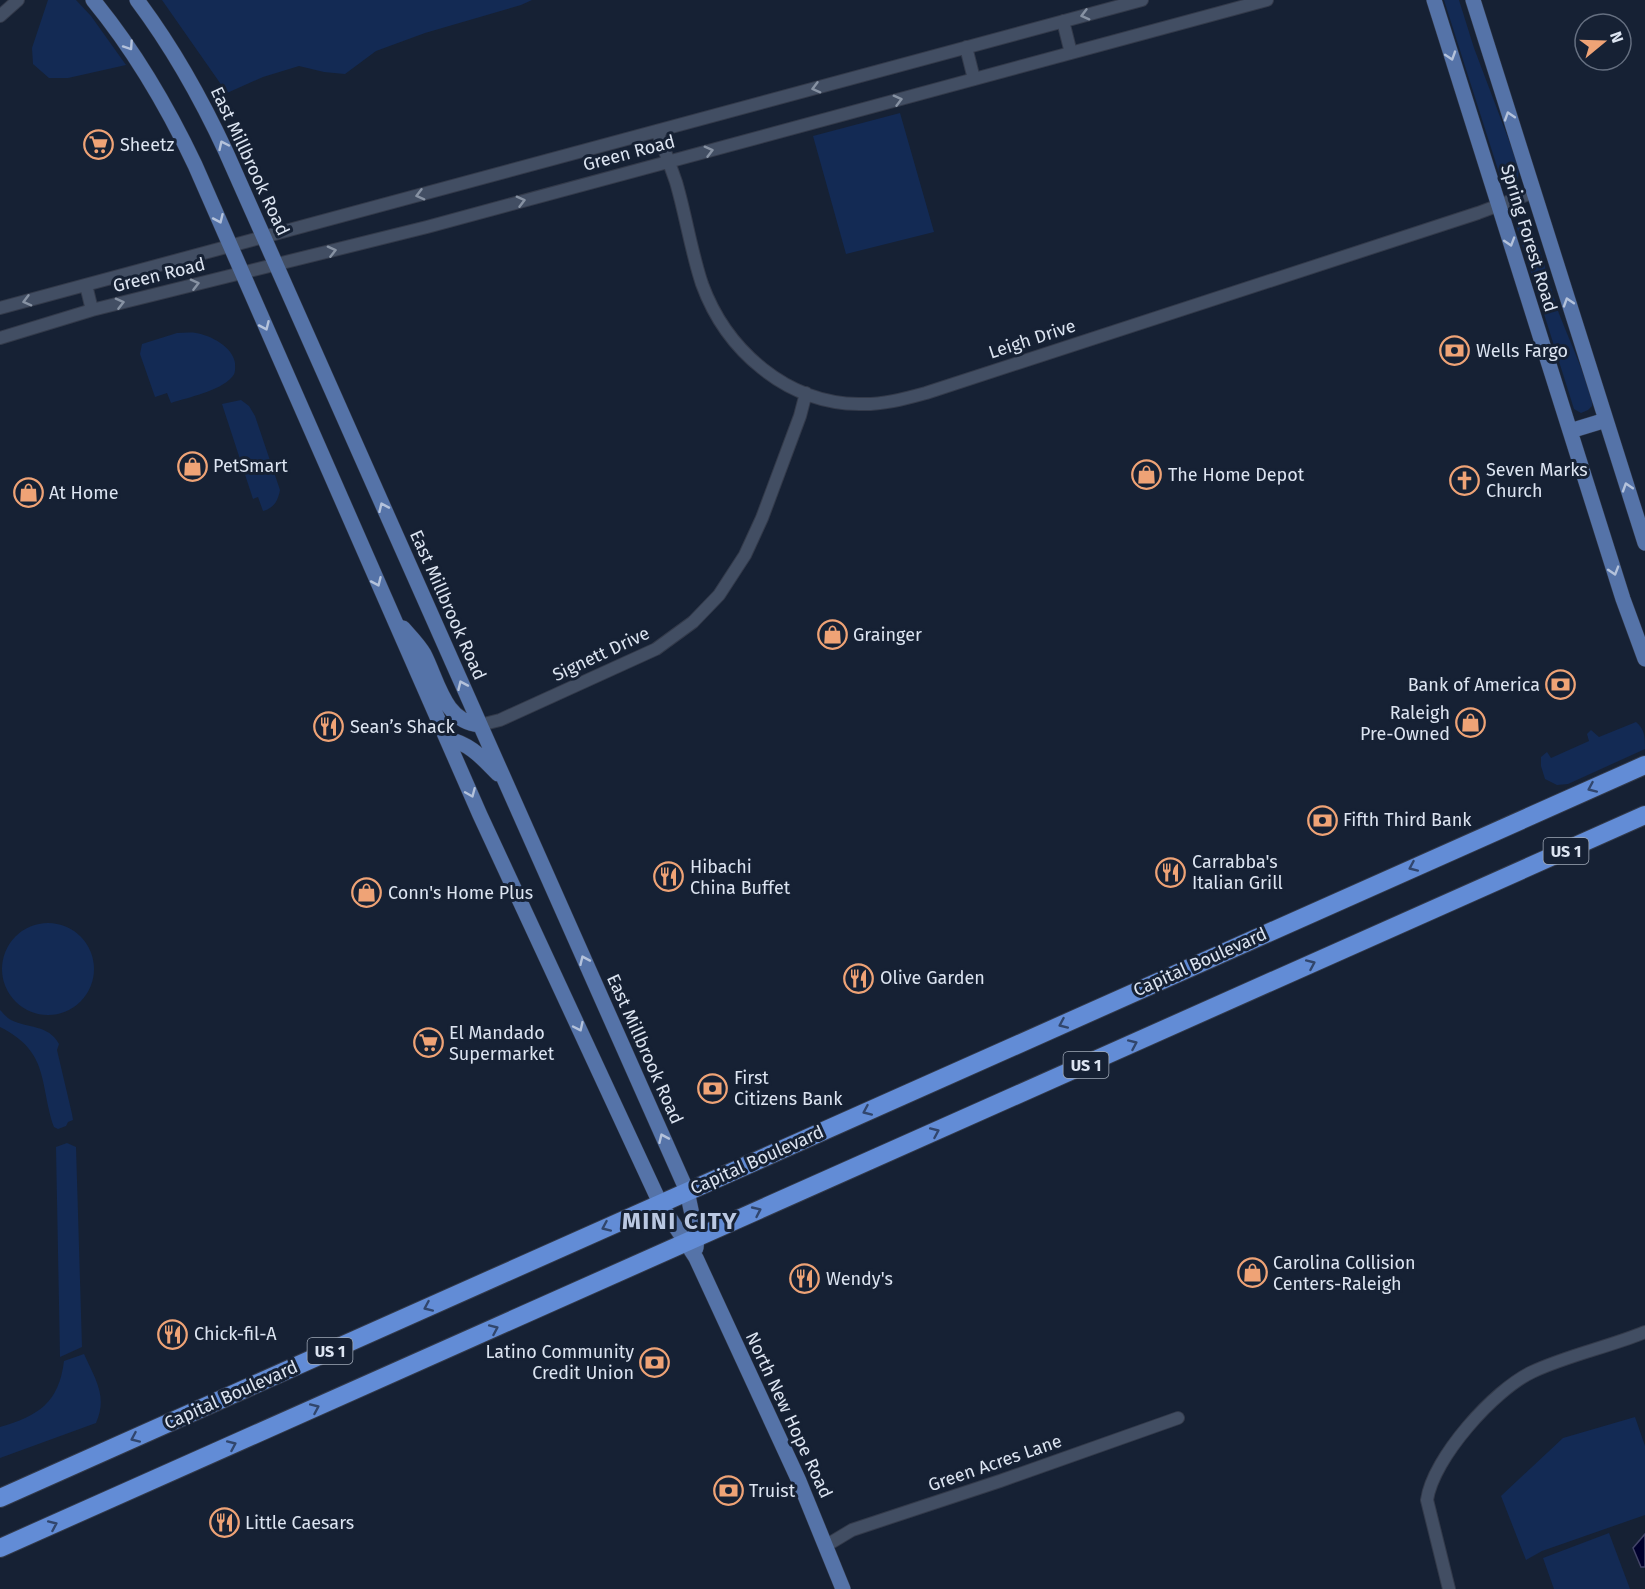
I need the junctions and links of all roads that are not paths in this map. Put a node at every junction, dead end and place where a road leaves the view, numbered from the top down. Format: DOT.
graph roads {
  1 [pos="18,0"];
  2 [pos="93,0"];
  3 [pos="137,0"];
  4 [pos="1142,0"];
  5 [pos="1268,0"];
  6 [pos="1434,0"];
  7 [pos="1473,0"];
  8 [pos="0,16"];
  9 [pos="1063,21"];
  10 [pos="966,47"];
  11 [pos="1071,53"];
  12 [pos="974,79"];
  13 [pos="657,131"];
  14 [pos="668,162"];
  15 [pos="1534,192"];
  16 [pos="1498,205"];
  17 [pos="264,237"];
  18 [pos="230,246"];
  19 [pos="276,265"];
  20 [pos="241,273"];
  21 [pos="86,285"];
  22 [pos="0,308"];
  23 [pos="92,310"];
  24 [pos="0,338"];
  25 [pos="806,393"];
  26 [pos="1606,420"];
  27 [pos="1570,431"];
  28 [pos="1645,543"];
  29 [pos="391,615"];
  30 [pos="1645,659"];
  31 [pos="480,725"];
  32 [pos="448,739"];
  33 [pos="1645,765"];
  34 [pos="506,783"];
  35 [pos="1645,815"];
  36 [pos="687,1191"];
  37 [pos="660,1203"];
  38 [pos="692,1247"];
  39 [pos="1645,1332"];
  40 [pos="1178,1418"];
  41 [pos="0,1498"];
  42 [pos="827,1545"];
  43 [pos="0,1548"];
  44 [pos="843,1589"];
  45 [pos="1449,1589"];
  1 -- 8 [label="street"];
  2 -- 18 [label="main road, one-way"];
  17 -- 3 [label="main road, East Millbrook Road, one-way"];
  4 -- 9 [label="street, Green Road, one-way"];
  5 -- 11 [label="street, Green Road"];
  6 -- 16 [label="main road, Spring Forest Road, one-way"];
  15 -- 7 [label="main road, Spring Forest Road, one-way"];
  9 -- 10 [label="street, Green Road"];
  9 -- 11 [label="street"];
  10 -- 12 [label="street"];
  10 -- 13 [label="street, Green Road, one-way"];
  11 -- 12 [label="street, Green Road"];
  14 -- 12 [label="street, Green Road, one-way"];
  13 -- 14 [label="street, Leigh Drive"];
  13 -- 17 [label="street, Green Road, one-way"];
  19 -- 14 [label="street, Green Road, one-way"];
  14 -- 25 [label="street, Leigh Drive"];
  15 -- 16 [label="street, Leigh Drive"];
  26 -- 15 [label="main road, Spring Forest Road, one-way"];
  16 -- 25 [label="street, Leigh Drive"];
  16 -- 27 [label="main road, Spring Forest Road, one-way"];
  17 -- 18 [label="street, Green Road"];
  17 -- 19 [label="main road, East Millbrook Road"];
  18 -- 20 [label="main road"];
  18 -- 21 [label="street, Green Road"];
  19 -- 20 [label="street, Green Road"];
  31 -- 19 [label="main road, East Millbrook Road, one-way"];
  23 -- 20 [label="street, Green Road, one-way"];
  20 -- 29 [label="main road, one-way"];
  21 -- 22 [label="street, Green Road, one-way"];
  21 -- 23 [label="street"];
  23 -- 24 [label="street, Green Road"];
  25 -- 31 [label="street, Signett Drive"];
  26 -- 27 [label="main road"];
  28 -- 26 [label="main road, Spring Forest Road, one-way"];
  27 -- 30 [label="main road, Spring Forest Road, one-way"];
  29 -- 31 [label="main road"];
  29 -- 32 [label="main road"];
  31 -- 34 [label="main road, East Millbrook Road"];
  32 -- 34 [label="main road"];
  32 -- 37 [label="main road, one-way"];
  33 -- 36 [label="highway, Capital Boulevard / US 1, one-way"];
  36 -- 34 [label="main road, East Millbrook Road, one-way"];
  38 -- 35 [label="highway, US 1, one-way"];
  36 -- 37 [label="highway, Capital Boulevard / US 1"];
  36 -- 38 [label="main road, East Millbrook Road"];
  37 -- 38 [label="main road, North New Hope Road"];
  37 -- 41 [label="highway, Capital Boulevard / US 1, one-way"];
  38 -- 42 [label="main road, North New Hope Road"];
  43 -- 38 [label="highway, US 1, one-way"];
  39 -- 45 [label="street"];
  40 -- 42 [label="street, Green Acres Lane"];
  42 -- 44 [label="main road, North New Hope Road"];
}
